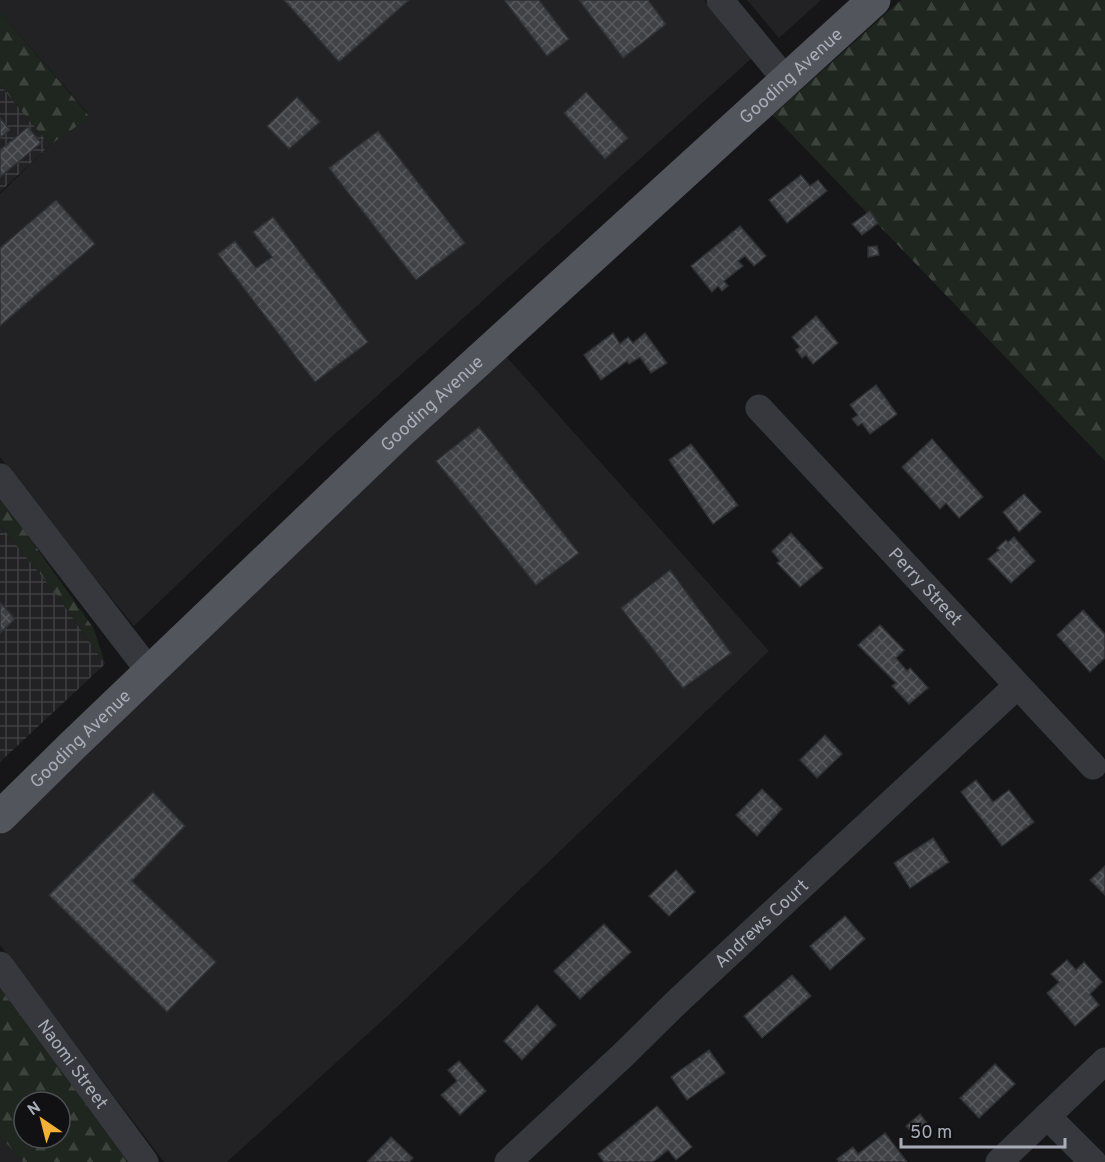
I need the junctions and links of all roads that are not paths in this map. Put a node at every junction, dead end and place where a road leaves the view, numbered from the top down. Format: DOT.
graph roads {
  1 [pos="720,0"];
  2 [pos="874,0"];
  3 [pos="786,80"];
  4 [pos="759,408"];
  5 [pos="0,477"];
  6 [pos="150,672"];
  7 [pos="1017,686"];
  8 [pos="1093,766"];
  9 [pos="0,817"];
  10 [pos="0,965"];
  11 [pos="1105,1061"];
  12 [pos="1047,1116"];
  13 [pos="145,1162"];
  14 [pos="508,1162"];
  15 [pos="999,1162"];
  16 [pos="1093,1162"];
  1 -- 3 [label="street"];
  2 -- 3 [label="main road, Gooding Avenue"];
  3 -- 6 [label="main road, Gooding Avenue"];
  4 -- 7 [label="street, Perry Street"];
  5 -- 6 [label="street"];
  6 -- 9 [label="main road, Gooding Avenue"];
  7 -- 8 [label="street, Perry Street"];
  7 -- 14 [label="street, Andrews Court"];
  10 -- 13 [label="street, Naomi Street"];
  11 -- 12 [label="street"];
  12 -- 15 [label="street"];
  12 -- 16 [label="street"];
}
